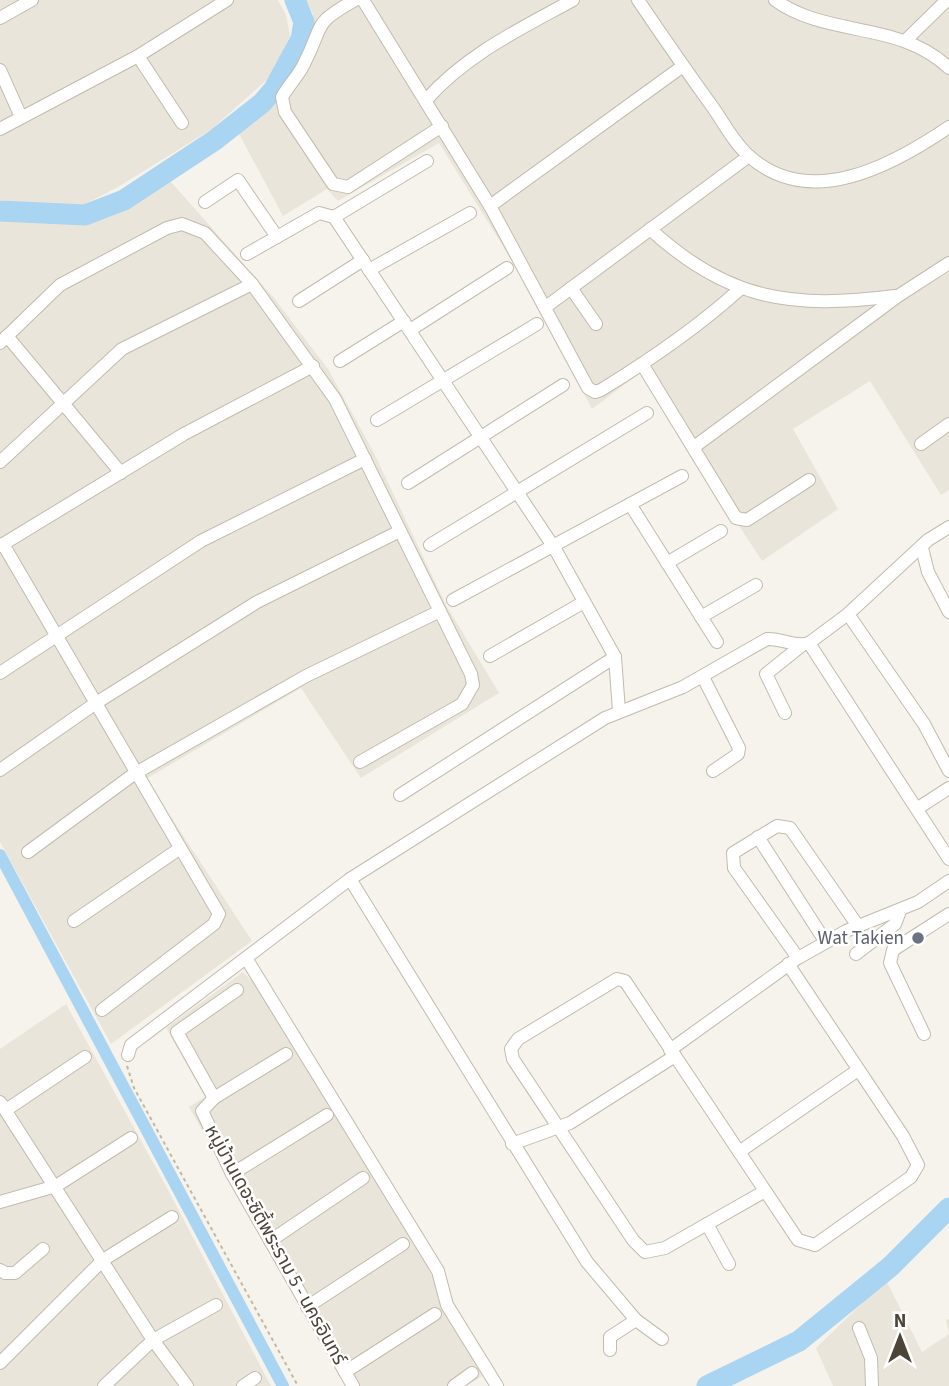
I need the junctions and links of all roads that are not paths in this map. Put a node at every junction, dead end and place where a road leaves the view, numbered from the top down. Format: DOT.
graph roads {
  1 [pos="32,0"];
  2 [pos="355,0"];
  3 [pos="363,0"];
  4 [pos="572,0"];
  5 [pos="638,0"];
  6 [pos="775,0"];
  7 [pos="947,0"];
  8 [pos="223,1"];
  9 [pos="17,4"];
  10 [pos="0,18"];
  11 [pos="906,40"];
  12 [pos="138,55"];
  13 [pos="683,66"];
  14 [pos="949,68"];
  15 [pos="0,70"];
  16 [pos="426,100"];
  17 [pos="21,117"];
  18 [pos="182,123"];
  19 [pos="442,126"];
  20 [pos="949,127"];
  21 [pos="0,129"];
  22 [pos="749,156"];
  23 [pos="427,161"];
  24 [pos="205,202"];
  25 [pos="490,206"];
  26 [pos="470,213"];
  27 [pos="334,217"];
  28 [pos="650,229"];
  29 [pos="277,237"];
  30 [pos="247,254"];
  31 [pos="949,263"];
  32 [pos="366,265"];
  33 [pos="507,268"];
  34 [pos="252,284"];
  35 [pos="571,288"];
  36 [pos="740,289"];
  37 [pos="898,296"];
  38 [pos="299,301"];
  39 [pos="547,306"];
  40 [pos="537,324"];
  41 [pos="596,324"];
  42 [pos="407,326"];
  43 [pos="3,340"];
  44 [pos="340,362"];
  45 [pos="642,364"];
  46 [pos="313,366"];
  47 [pos="443,380"];
  48 [pos="564,385"];
  49 [pos="64,405"];
  50 [pos="647,414"];
  51 [pos="377,420"];
  52 [pos="949,424"];
  53 [pos="481,437"];
  54 [pos="921,444"];
  55 [pos="694,447"];
  56 [pos="365,459"];
  57 [pos="0,462"];
  58 [pos="121,473"];
  59 [pos="682,476"];
  60 [pos="808,480"];
  61 [pos="408,483"];
  62 [pos="517,492"];
  63 [pos="630,504"];
  64 [pos="949,527"];
  65 [pos="400,531"];
  66 [pos="721,531"];
  67 [pos="1,545"];
  68 [pos="430,545"];
  69 [pos="553,545"];
  70 [pos="922,548"];
  71 [pos="667,563"];
  72 [pos="756,585"];
  73 [pos="453,600"];
  74 [pos="584,601"];
  75 [pos="440,611"];
  76 [pos="949,612"];
  77 [pos="848,614"];
  78 [pos="701,617"];
  79 [pos="55,635"];
  80 [pos="717,642"];
  81 [pos="805,645"];
  82 [pos="490,656"];
  83 [pos="615,657"];
  84 [pos="0,673"];
  85 [pos="703,677"];
  86 [pos="96,703"];
  87 [pos="618,711"];
  88 [pos="785,713"];
  89 [pos="360,762"];
  90 [pos="0,770"];
  91 [pos="713,771"];
  92 [pos="949,771"];
  93 [pos="134,774"];
  94 [pos="948,792"];
  95 [pos="400,795"];
  96 [pos="918,808"];
  97 [pos="758,837"];
  98 [pos="179,849"];
  99 [pos="28,852"];
  100 [pos="949,859"];
  101 [pos="350,879"];
  102 [pos="949,881"];
  103 [pos="900,911"];
  104 [pos="949,914"];
  105 [pos="74,921"];
  106 [pos="858,926"];
  107 [pos="825,941"];
  108 [pos="856,954"];
  109 [pos="246,958"];
  110 [pos="793,961"];
  111 [pos="237,990"];
  112 [pos="102,1010"];
  113 [pos="924,1034"];
  114 [pos="673,1053"];
  115 [pos="286,1054"];
  116 [pos="128,1055"];
  117 [pos="85,1057"];
  118 [pos="858,1070"];
  119 [pos="214,1098"];
  120 [pos="3,1106"];
  121 [pos="327,1115"];
  122 [pos="559,1126"];
  123 [pos="131,1138"];
  124 [pos="512,1144"];
  125 [pos="739,1152"];
  126 [pos="232,1174"];
  127 [pos="363,1178"];
  128 [pos="57,1186"];
  129 [pos="765,1191"];
  130 [pos="0,1202"];
  131 [pos="172,1217"];
  132 [pos="707,1224"];
  133 [pos="270,1241"];
  134 [pos="403,1244"];
  135 [pos="43,1249"];
  136 [pos="103,1260"];
  137 [pos="729,1264"];
  138 [pos="0,1269"];
  139 [pos="216,1304"];
  140 [pos="307,1307"];
  141 [pos="435,1314"];
  142 [pos="636,1320"];
  143 [pos="859,1328"];
  144 [pos="662,1339"];
  145 [pos="153,1340"];
  146 [pos="610,1350"];
  147 [pos="0,1363"];
  148 [pos="345,1372"];
  149 [pos="472,1373"];
  150 [pos="255,1378"];
  151 [pos="495,1382"];
  152 [pos="104,1386"];
  153 [pos="187,1386"];
  154 [pos="243,1386"];
  155 [pos="354,1386"];
  156 [pos="454,1386"];
  157 [pos="872,1386"];
  1 -- 9 [label="street"];
  2 -- 19 [label="street"];
  3 -- 16 [label="street"];
  4 -- 16 [label="street"];
  5 -- 13 [label="street"];
  6 -- 11 [label="street"];
  7 -- 11 [label="street"];
  8 -- 12 [label="street"];
  9 -- 10 [label="street"];
  11 -- 14 [label="street"];
  12 -- 17 [label="street"];
  12 -- 18 [label="street"];
  13 -- 22 [label="street"];
  13 -- 25 [label="street"];
  15 -- 17 [label="street"];
  16 -- 19 [label="street"];
  17 -- 21 [label="street"];
  19 -- 25 [label="street"];
  20 -- 22 [label="street"];
  22 -- 28 [label="street"];
  23 -- 27 [label="street"];
  24 -- 29 [label="street"];
  25 -- 39 [label="street"];
  26 -- 32 [label="street"];
  27 -- 29 [label="street"];
  27 -- 32 [label="street"];
  28 -- 35 [label="street"];
  28 -- 36 [label="street"];
  29 -- 30 [label="street"];
  31 -- 37 [label="street"];
  32 -- 38 [label="street"];
  32 -- 42 [label="street"];
  33 -- 42 [label="street"];
  34 -- 43 [label="street"];
  34 -- 46 [label="street"];
  34 -- 49 [label="street"];
  35 -- 39 [label="street"];
  35 -- 41 [label="street"];
  36 -- 37 [label="street"];
  36 -- 45 [label="street"];
  37 -- 55 [label="street"];
  39 -- 45 [label="street"];
  40 -- 47 [label="street"];
  42 -- 44 [label="street"];
  42 -- 47 [label="street"];
  43 -- 49 [label="street"];
  45 -- 55 [label="street"];
  46 -- 56 [label="street"];
  46 -- 58 [label="street"];
  47 -- 51 [label="street"];
  47 -- 53 [label="street"];
  48 -- 53 [label="street"];
  49 -- 57 [label="street"];
  49 -- 58 [label="street"];
  50 -- 62 [label="street"];
  52 -- 54 [label="street"];
  53 -- 61 [label="street"];
  53 -- 62 [label="street"];
  55 -- 60 [label="street"];
  56 -- 65 [label="street"];
  56 -- 79 [label="street"];
  58 -- 67 [label="street"];
  59 -- 63 [label="street"];
  62 -- 68 [label="street"];
  62 -- 69 [label="street"];
  63 -- 69 [label="street"];
  63 -- 71 [label="street"];
  64 -- 70 [label="street"];
  65 -- 75 [label="street"];
  65 -- 86 [label="street"];
  66 -- 71 [label="street"];
  67 -- 79 [label="street"];
  69 -- 73 [label="street"];
  69 -- 74 [label="street"];
  70 -- 76 [label="street"];
  70 -- 77 [label="street"];
  71 -- 78 [label="street"];
  72 -- 78 [label="street"];
  74 -- 82 [label="street"];
  74 -- 83 [label="street"];
  75 -- 89 [label="street"];
  75 -- 93 [label="street"];
  77 -- 81 [label="street"];
  77 -- 92 [label="street"];
  78 -- 80 [label="street"];
  79 -- 84 [label="street"];
  79 -- 86 [label="street"];
  81 -- 85 [label="street"];
  81 -- 88 [label="street"];
  81 -- 96 [label="street"];
  83 -- 87 [label="street"];
  83 -- 95 [label="street"];
  85 -- 87 [label="street"];
  85 -- 91 [label="street"];
  86 -- 90 [label="street"];
  86 -- 93 [label="street"];
  87 -- 101 [label="street"];
  93 -- 98 [label="street"];
  93 -- 99 [label="street"];
  94 -- 96 [label="street"];
  96 -- 100 [label="street"];
  97 -- 106 [label="street"];
  97 -- 107 [label="street"];
  97 -- 110 [label="street"];
  98 -- 105 [label="street"];
  98 -- 112 [label="street"];
  101 -- 109 [label="street"];
  101 -- 124 [label="street"];
  102 -- 103 [label="street"];
  103 -- 106 [label="street"];
  103 -- 108 [label="street"];
  104 -- 113 [label="street"];
  106 -- 107 [label="street"];
  107 -- 110 [label="street"];
  109 -- 116 [label="street"];
  109 -- 151 [label="street"];
  110 -- 114 [label="street"];
  110 -- 118 [label="street"];
  111 -- 119 [label="street, หมู่บ้านเดอะซิตี้พระราม 5 - นครอินทร์"];
  114 -- 122 [label="street"];
  114 -- 122 [label="street"];
  114 -- 125 [label="street"];
  115 -- 119 [label="street"];
  117 -- 120 [label="street"];
  118 -- 125 [label="street"];
  118 -- 129 [label="street"];
  119 -- 126 [label="street, หมู่บ้านเดอะซิตี้พระราม 5 - นครอินทร์"];
  120 -- 128 [label="street"];
  121 -- 126 [label="street"];
  122 -- 124 [label="street"];
  122 -- 132 [label="street"];
  123 -- 128 [label="street"];
  124 -- 142 [label="street"];
  125 -- 129 [label="street"];
  126 -- 133 [label="street, หมู่บ้านเดอะซิตี้พระราม 5 - นครอินทร์"];
  127 -- 133 [label="street"];
  128 -- 130 [label="street"];
  128 -- 136 [label="street"];
  129 -- 132 [label="street"];
  131 -- 136 [label="street"];
  132 -- 137 [label="street"];
  133 -- 140 [label="street, หมู่บ้านเดอะซิตี้พระราม 5 - นครอินทร์"];
  134 -- 140 [label="street"];
  135 -- 138 [label="street"];
  136 -- 145 [label="street"];
  136 -- 147 [label="street"];
  139 -- 145 [label="street"];
  140 -- 148 [label="street, หมู่บ้านเดอะซิตี้พระราม 5 - นครอินทร์"];
  141 -- 148 [label="street"];
  142 -- 144 [label="street"];
  142 -- 146 [label="street"];
  143 -- 157 [label="street"];
  145 -- 152 [label="street"];
  145 -- 153 [label="street"];
  148 -- 155 [label="street, หมู่บ้านเดอะซิตี้พระราม 5 - นครอินทร์"];
  149 -- 156 [label="street"];
  150 -- 154 [label="street"];
}
